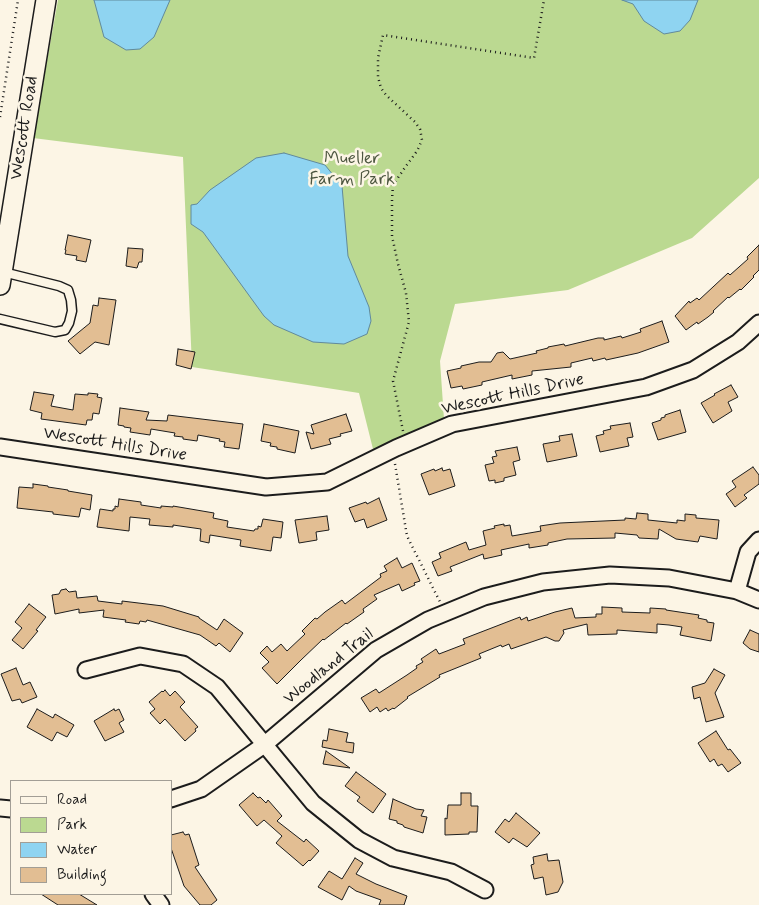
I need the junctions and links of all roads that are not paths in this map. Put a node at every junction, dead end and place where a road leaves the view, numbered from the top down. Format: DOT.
graph roads {
  1 [pos="46,0"];
  2 [pos="2,256"];
  3 [pos="0,319"];
  4 [pos="759,323"];
  5 [pos="0,447"];
  6 [pos="759,540"];
  7 [pos="737,591"];
  8 [pos="759,600"];
  9 [pos="86,670"];
  10 [pos="264,745"];
  11 [pos="172,799"];
  12 [pos="485,890"];
  13 [pos="154,895"];
  14 [pos="162,905"];
  1 -- 2 [label="street, Wescott Road"];
  2 -- 3 [label="lane"];
  4 -- 5 [label="street, Wescott Hills Drive"];
  6 -- 7 [label="street"];
  7 -- 8 [label="street, Woodland Trail"];
  7 -- 10 [label="street, Woodland Trail"];
  9 -- 10 [label="street"];
  10 -- 11 [label="street, Woodland Trail"];
  10 -- 12 [label="street"];
  13 -- 14 [label="street"];
}
